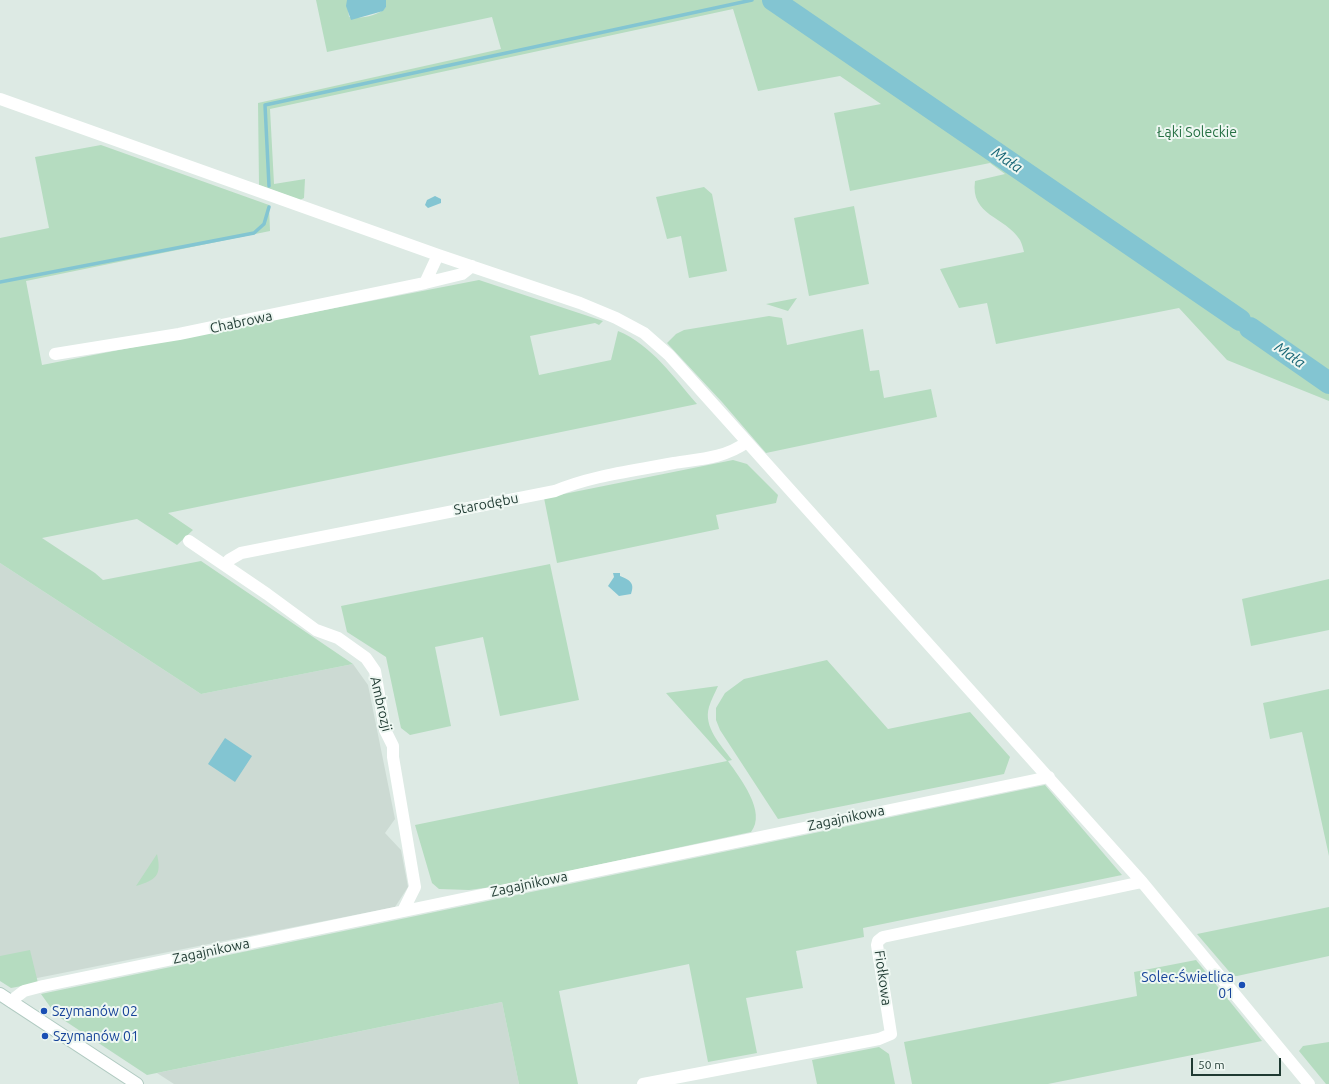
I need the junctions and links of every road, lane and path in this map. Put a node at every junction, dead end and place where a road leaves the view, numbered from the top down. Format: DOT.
graph roads {
  1 [pos="0,99"];
  2 [pos="438,255"];
  3 [pos="472,266"];
  4 [pos="425,283"];
  5 [pos="55,354"];
  6 [pos="747,442"];
  7 [pos="189,541"];
  8 [pos="225,565"];
  9 [pos="1050,777"];
  10 [pos="1142,882"];
  11 [pos="403,911"];
  12 [pos="0,994"];
  13 [pos="11,1001"];
  14 [pos="137,1084"];
  15 [pos="643,1084"];
  16 [pos="1309,1084"];
  1 -- 2 [label="street"];
  2 -- 3 [label="street"];
  2 -- 4 [label="street"];
  3 -- 4 [label="street, Chabrowa"];
  3 -- 6 [label="street"];
  4 -- 5 [label="street, Chabrowa"];
  6 -- 8 [label="street, Starodębu"];
  6 -- 9 [label="street"];
  7 -- 8 [label="street, Ambrozji"];
  8 -- 11 [label="street, Ambrozji"];
  9 -- 10 [label="street"];
  9 -- 11 [label="street, Zagajnikowa"];
  10 -- 15 [label="street, Fiołkowa"];
  10 -- 16 [label="street"];
  11 -- 13 [label="street, Zagajnikowa"];
  12 -- 13 [label="street"];
  13 -- 14 [label="street"];
}
